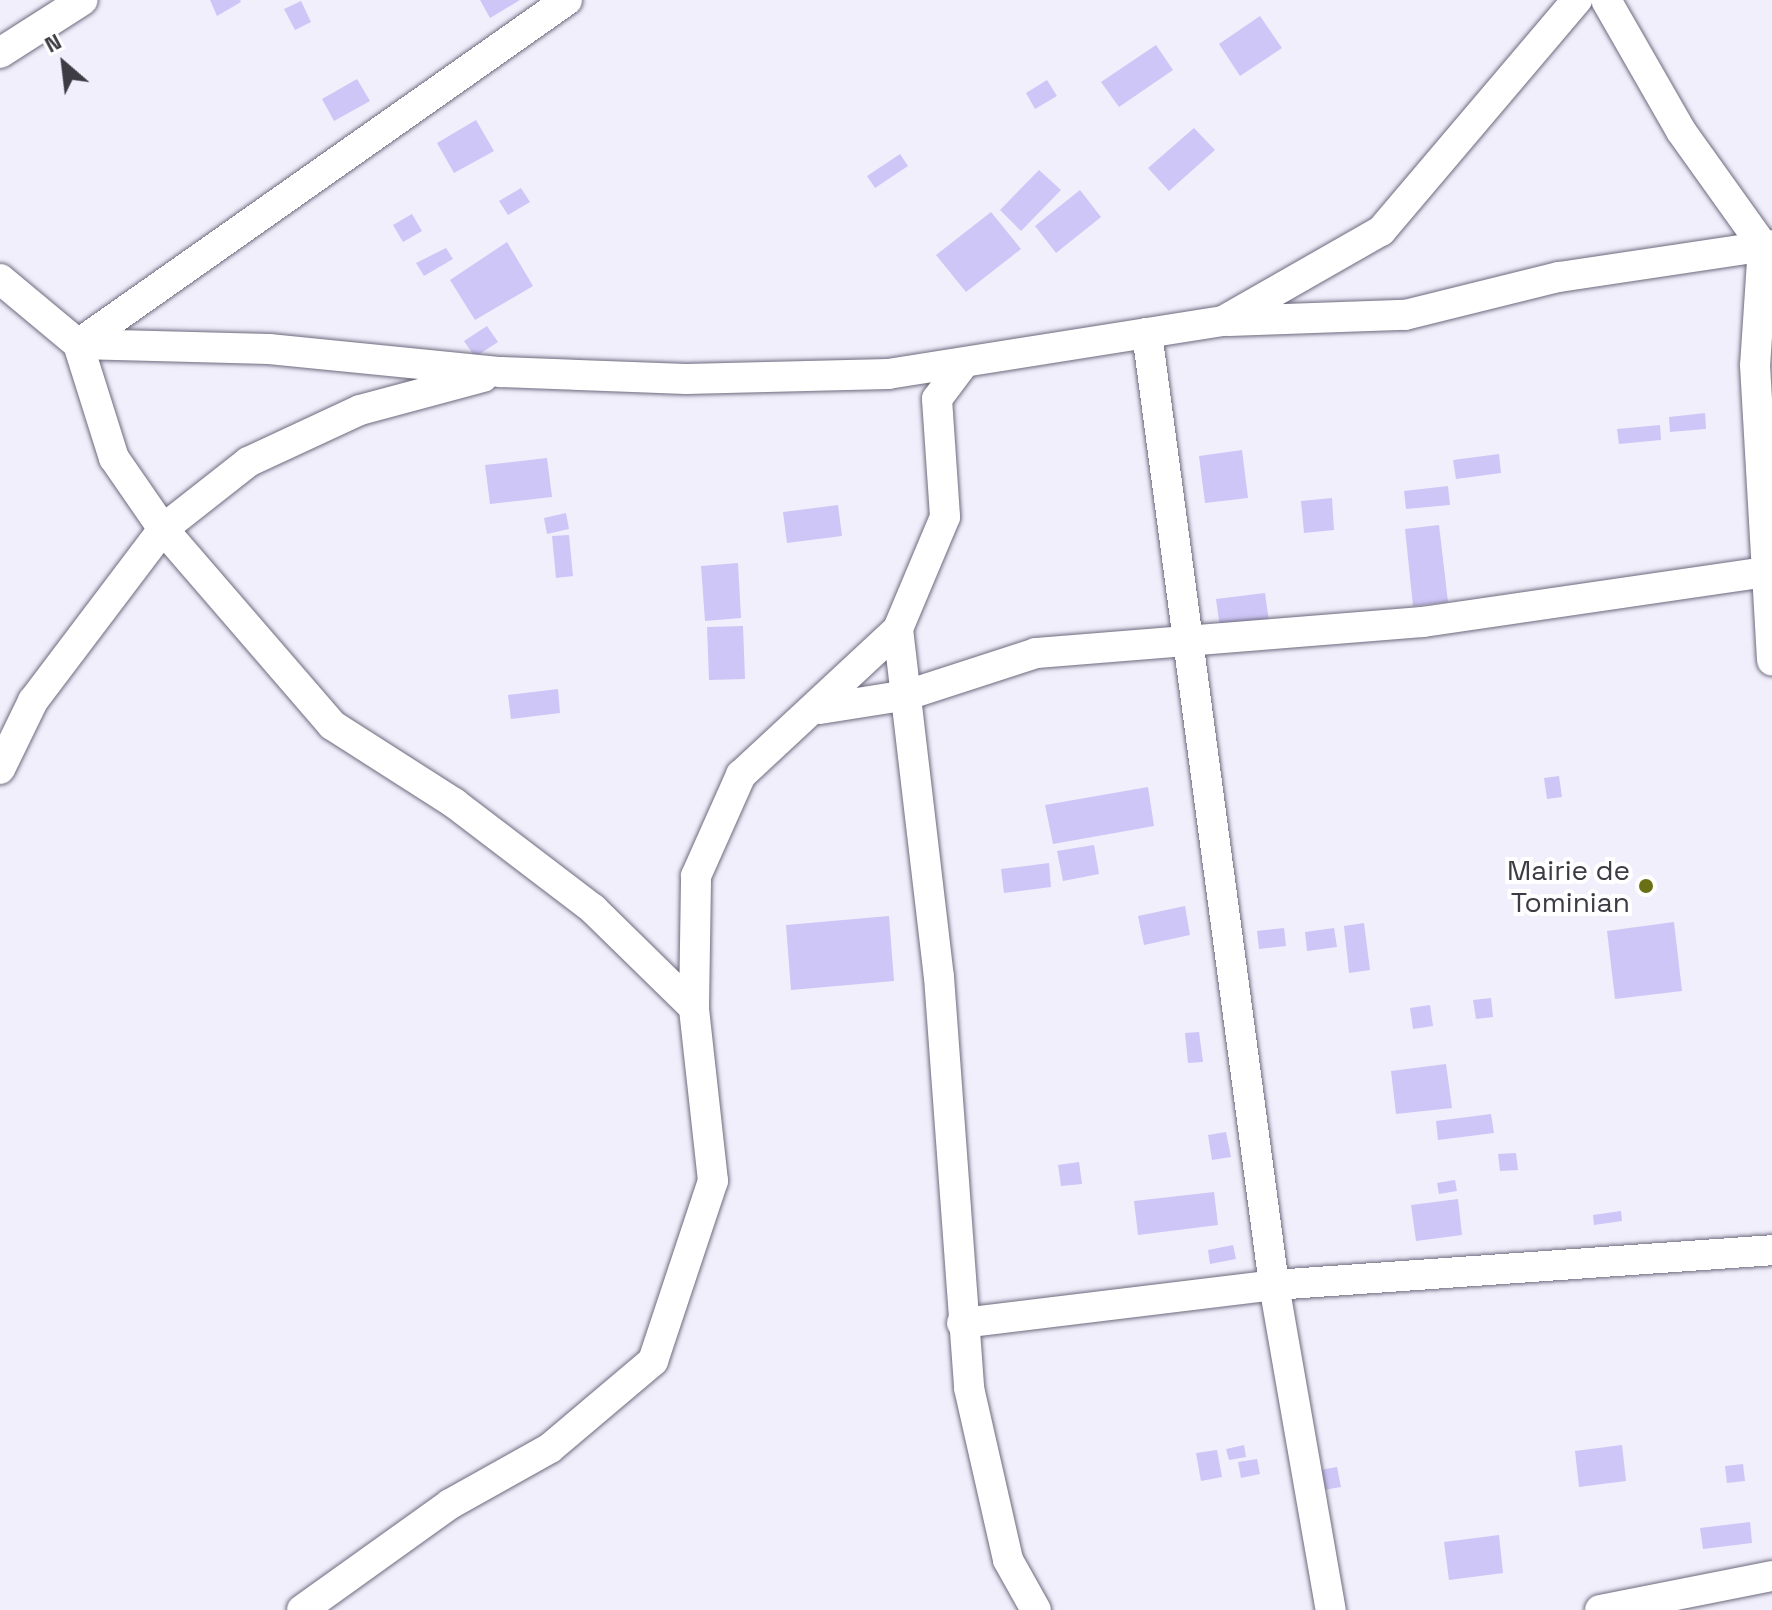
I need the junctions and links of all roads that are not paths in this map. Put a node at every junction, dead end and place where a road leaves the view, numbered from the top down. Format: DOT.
graph roads {
  1 [pos="83,0"];
  2 [pos="567,0"];
  3 [pos="1577,0"];
  4 [pos="1606,0"];
  5 [pos="0,53"];
  6 [pos="1768,245"];
  7 [pos="0,279"];
  8 [pos="1223,321"];
  9 [pos="1147,333"];
  10 [pos="78,344"];
  11 [pos="964,363"];
  12 [pos="501,372"];
  13 [pos="163,529"];
  14 [pos="1770,571"];
  15 [pos="898,629"];
  16 [pos="1186,640"];
  17 [pos="1772,661"];
  18 [pos="907,695"];
  19 [pos="820,709"];
  20 [pos="0,769"];
  21 [pos="694,1008"];
  22 [pos="1772,1250"];
  23 [pos="1274,1285"];
  24 [pos="962,1323"];
  25 [pos="1772,1576"];
  26 [pos="302,1610"];
  27 [pos="1036,1610"];
  28 [pos="1331,1610"];
  29 [pos="1600,1610"];
  1 -- 5 [label="street"];
  2 -- 10 [label="street"];
  3 -- 8 [label="street"];
  4 -- 6 [label="street"];
  6 -- 8 [label="street"];
  6 -- 14 [label="street"];
  7 -- 10 [label="street"];
  8 -- 9 [label="street"];
  9 -- 11 [label="street"];
  9 -- 16 [label="street"];
  10 -- 12 [label="street"];
  10 -- 13 [label="street"];
  11 -- 12 [label="street"];
  11 -- 15 [label="street"];
  12 -- 13 [label="street"];
  13 -- 20 [label="street"];
  13 -- 21 [label="street"];
  14 -- 16 [label="street"];
  14 -- 17 [label="street"];
  15 -- 18 [label="street"];
  15 -- 19 [label="street"];
  16 -- 18 [label="street"];
  16 -- 23 [label="street"];
  18 -- 19 [label="street"];
  18 -- 24 [label="street"];
  19 -- 21 [label="street"];
  21 -- 26 [label="street"];
  22 -- 23 [label="street"];
  23 -- 24 [label="street"];
  23 -- 28 [label="street"];
  24 -- 27 [label="street"];
  25 -- 29 [label="street"];
}
